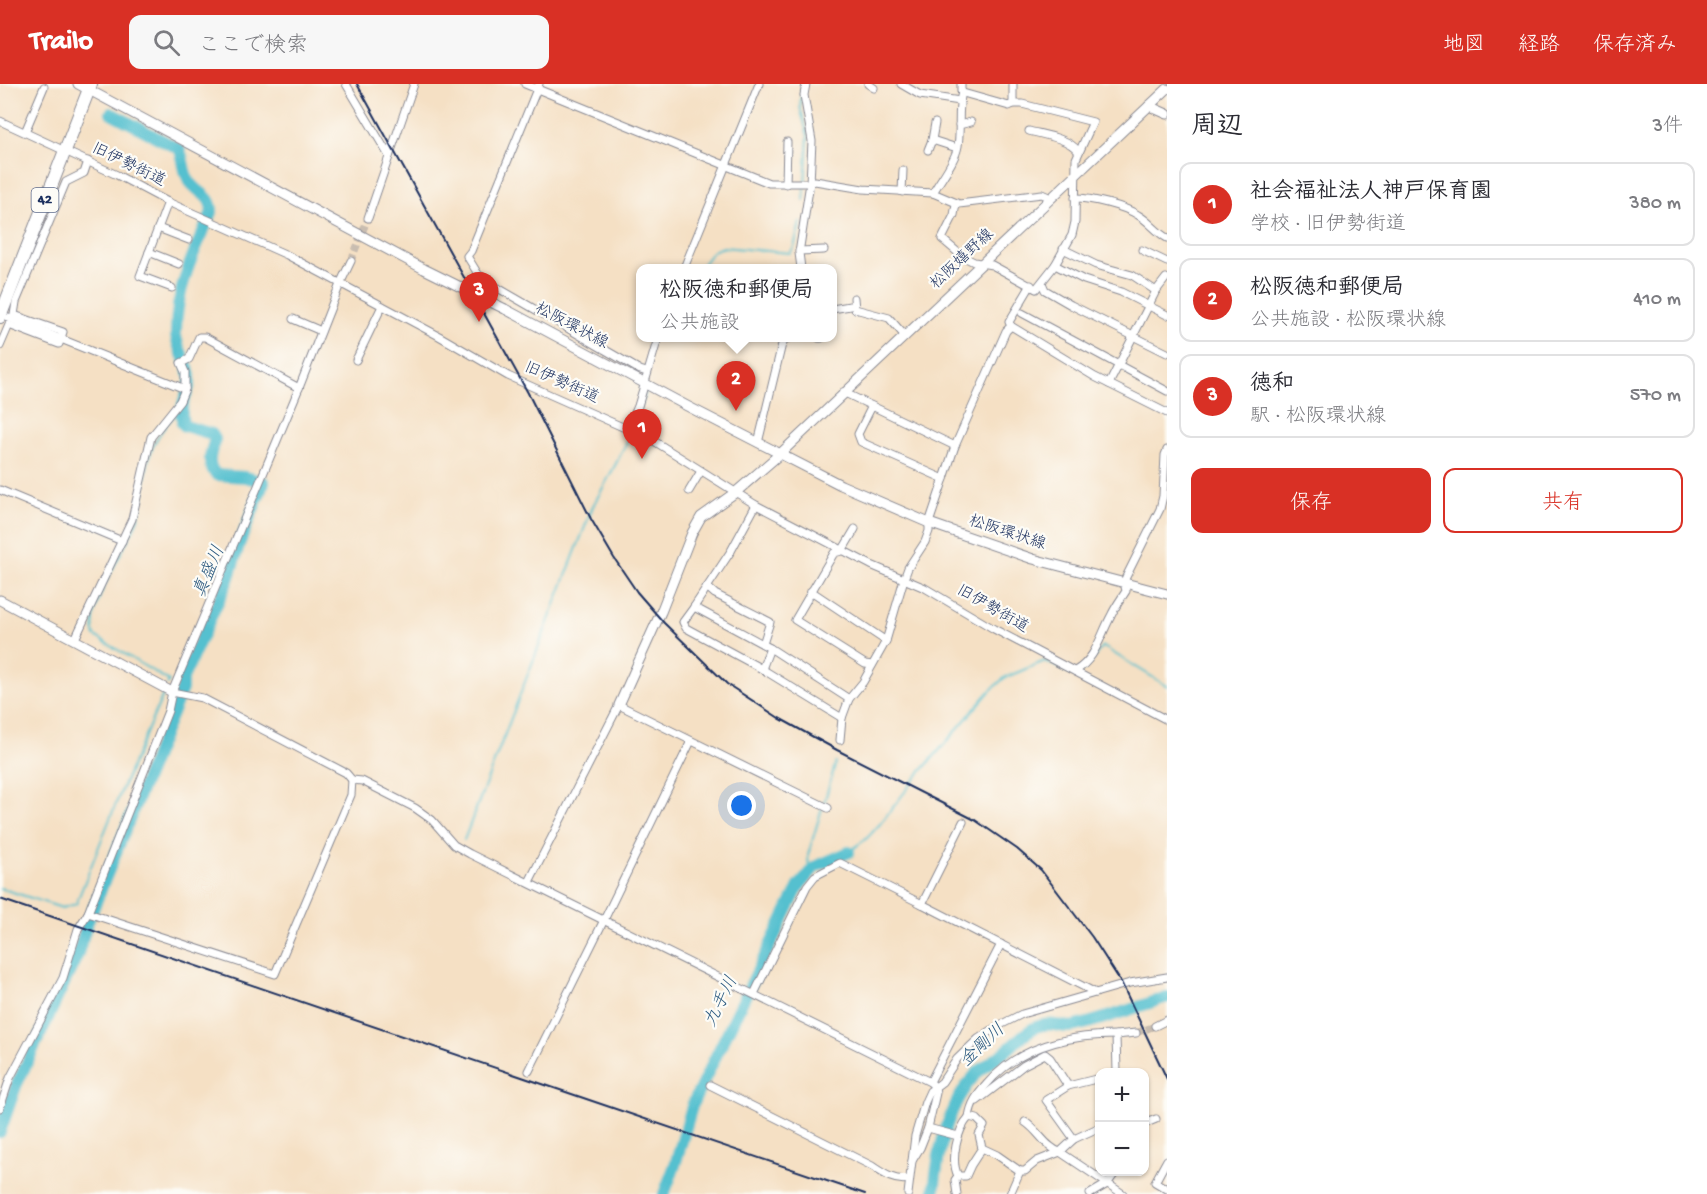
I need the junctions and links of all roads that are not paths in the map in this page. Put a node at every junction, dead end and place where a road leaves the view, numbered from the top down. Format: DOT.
graph roads {
  1 [pos="346,84"];
  2 [pos="414,84"];
  3 [pos="525,84"];
  4 [pos="759,84"];
  5 [pos="806,84"];
  6 [pos="901,84"];
  7 [pos="961,84"];
  8 [pos="1013,84"];
  9 [pos="86,86"];
  10 [pos="538,86"];
  11 [pos="44,87"];
  12 [pos="1167,89"];
  13 [pos="962,92"];
  14 [pos="986,99"];
  15 [pos="960,101"];
  16 [pos="1013,104"];
  17 [pos="1149,106"];
  18 [pos="982,107"];
  19 [pos="1167,114"];
  20 [pos="0,121"];
  21 [pos="970,122"];
  22 [pos="935,123"];
  23 [pos="959,124"];
  24 [pos="1029,131"];
  25 [pos="25,132"];
  26 [pos="932,140"];
  27 [pos="787,142"];
  28 [pos="957,148"];
  29 [pos="64,150"];
  30 [pos="928,150"];
  31 [pos="1078,151"];
  32 [pos="389,156"];
  33 [pos="88,162"];
  34 [pos="726,166"];
  35 [pos="903,170"];
  36 [pos="1075,176"];
  37 [pos="810,183"];
  38 [pos="786,184"];
  39 [pos="902,192"];
  40 [pos="933,193"];
  41 [pos="1051,198"];
  42 [pos="1075,198"];
  43 [pos="168,202"];
  44 [pos="956,204"];
  45 [pos="368,218"];
  46 [pos="158,228"];
  47 [pos="1167,238"];
  48 [pos="189,240"];
  49 [pos="1063,249"];
  50 [pos="824,250"];
  51 [pos="1142,250"];
  52 [pos="799,251"];
  53 [pos="149,252"];
  54 [pos="351,261"];
  55 [pos="1167,262"];
  56 [pos="179,264"];
  57 [pos="686,264"];
  58 [pos="801,264"];
  59 [pos="982,264"];
  60 [pos="1055,265"];
  61 [pos="1167,277"];
  62 [pos="1042,283"];
  63 [pos="340,284"];
  64 [pos="1031,285"];
  65 [pos="172,288"];
  66 [pos="1156,291"];
  67 [pos="854,298"];
  68 [pos="382,306"];
  69 [pos="849,306"];
  70 [pos="837,308"];
  71 [pos="1150,308"];
  72 [pos="1022,313"];
  73 [pos="1167,315"];
  74 [pos="5,317"];
  75 [pos="293,319"];
  76 [pos="1011,326"];
  77 [pos="321,331"];
  78 [pos="905,336"];
  79 [pos="1134,336"];
  80 [pos="62,339"];
  81 [pos="657,342"];
  82 [pos="784,342"];
  83 [pos="0,346"];
  84 [pos="1167,353"];
  85 [pos="356,360"];
  86 [pos="1119,365"];
  87 [pos="647,372"];
  88 [pos="644,382"];
  89 [pos="1109,384"];
  90 [pos="299,388"];
  91 [pos="185,389"];
  92 [pos="1167,391"];
  93 [pos="843,392"];
  94 [pos="872,406"];
  95 [pos="1167,413"];
  96 [pos="628,429"];
  97 [pos="758,443"];
  98 [pos="955,446"];
  99 [pos="781,453"];
  100 [pos="1166,454"];
  101 [pos="701,471"];
  102 [pos="944,479"];
  103 [pos="0,490"];
  104 [pos="689,491"];
  105 [pos="736,492"];
  106 [pos="756,505"];
  107 [pos="929,523"];
  108 [pos="855,529"];
  109 [pos="122,541"];
  110 [pos="842,551"];
  111 [pos="904,579"];
  112 [pos="1124,582"];
  113 [pos="707,587"];
  114 [pos="812,591"];
  115 [pos="1167,594"];
  116 [pos="0,600"];
  117 [pos="694,607"];
  118 [pos="75,639"];
  119 [pos="886,641"];
  120 [pos="767,646"];
  121 [pos="872,665"];
  122 [pos="762,669"];
  123 [pos="1075,671"];
  124 [pos="168,690"];
  125 [pos="849,699"];
  126 [pos="619,705"];
  127 [pos="843,718"];
  128 [pos="1167,720"];
  129 [pos="840,740"];
  130 [pos="691,741"];
  131 [pos="352,780"];
  132 [pos="828,808"];
  133 [pos="963,822"];
  134 [pos="529,882"];
  135 [pos="922,904"];
  136 [pos="88,912"];
  137 [pos="604,920"];
  138 [pos="1001,944"];
  139 [pos="1167,977"];
  140 [pos="1096,993"];
  141 [pos="754,994"];
  142 [pos="1167,1020"];
  143 [pos="1155,1026"];
  144 [pos="1136,1033"];
  145 [pos="1116,1035"];
  146 [pos="1117,1068"];
  147 [pos="529,1071"];
  148 [pos="1095,1079"];
  149 [pos="933,1084"];
  150 [pos="710,1085"];
  151 [pos="1068,1086"];
  152 [pos="970,1106"];
  153 [pos="0,1108"];
  154 [pos="969,1117"];
  155 [pos="1156,1119"];
  156 [pos="1025,1122"];
  157 [pos="1149,1122"];
  158 [pos="930,1128"];
  159 [pos="1095,1129"];
  160 [pos="958,1136"];
  161 [pos="1074,1139"];
  162 [pos="982,1148"];
  163 [pos="1060,1152"];
  164 [pos="1167,1160"];
  165 [pos="912,1161"];
  166 [pos="1020,1171"];
  167 [pos="958,1176"];
  168 [pos="1113,1176"];
  169 [pos="909,1179"];
  170 [pos="1107,1184"];
  171 [pos="1167,1189"];
  172 [pos="908,1194"];
  173 [pos="957,1194"];
  174 [pos="1010,1194"];
  175 [pos="1090,1194"];
  176 [pos="1123,1194"];
  1 -- 32 [label="street"];
  2 -- 32 [label="street"];
  3 -- 10 [label="street"];
  4 -- 34 [label="street"];
  5 -- 37 [label="street"];
  6 -- 15 [label="street"];
  7 -- 13 [label="street"];
  8 -- 16 [label="street"];
  9 -- 29 [label="highway, 42"];
  9 -- 88 [label="main road, 松阪環状線, bridge"];
  10 -- 34 [label="street"];
  10 -- 87 [label="street"];
  11 -- 25 [label="street"];
  12 -- 17 [label="main road, 松阪嬉野線"];
  13 -- 14 [label="street"];
  13 -- 15 [label="street"];
  14 -- 16 [label="street"];
  14 -- 18 [label="street"];
  15 -- 23 [label="street"];
  16 -- 31 [label="street"];
  17 -- 19 [label="main road"];
  17 -- 36 [label="main road, 松阪嬉野線"];
  20 -- 25 [label="street, 旧伊勢街道"];
  21 -- 23 [label="street"];
  22 -- 26 [label="street"];
  23 -- 28 [label="street"];
  24 -- 31 [label="street"];
  25 -- 29 [label="street, 旧伊勢街道"];
  26 -- 28 [label="street"];
  26 -- 30 [label="street"];
  27 -- 38 [label="street"];
  28 -- 40 [label="street"];
  29 -- 33 [label="street, 旧伊勢街道"];
  29 -- 74 [label="highway, 42"];
  31 -- 36 [label="street"];
  32 -- 45 [label="street"];
  33 -- 43 [label="street, 旧伊勢街道"];
  33 -- 80 [label="street"];
  34 -- 38 [label="street"];
  34 -- 57 [label="street"];
  35 -- 39 [label="street"];
  36 -- 41 [label="main road, 松阪嬉野線"];
  36 -- 42 [label="street"];
  37 -- 38 [label="street"];
  37 -- 39 [label="street"];
  37 -- 52 [label="street"];
  39 -- 40 [label="street"];
  40 -- 44 [label="street"];
  41 -- 44 [label="street"];
  41 -- 59 [label="main road, 松阪嬉野線"];
  42 -- 47 [label="street"];
  42 -- 49 [label="street"];
  43 -- 46 [label="street"];
  43 -- 63 [label="street, 旧伊勢街道"];
  44 -- 59 [label="street"];
  46 -- 48 [label="street"];
  46 -- 53 [label="street"];
  49 -- 60 [label="street"];
  49 -- 66 [label="street"];
  50 -- 52 [label="street"];
  51 -- 55 [label="street"];
  52 -- 58 [label="street"];
  53 -- 56 [label="street"];
  53 -- 65 [label="street"];
  54 -- 63 [label="street"];
  59 -- 64 [label="street"];
  59 -- 78 [label="main road, 松阪嬉野線"];
  60 -- 62 [label="street"];
  60 -- 71 [label="street"];
  61 -- 66 [label="street"];
  62 -- 64 [label="street"];
  62 -- 79 [label="street"];
  63 -- 68 [label="street, 旧伊勢街道"];
  63 -- 77 [label="street"];
  64 -- 76 [label="street"];
  66 -- 71 [label="street"];
  67 -- 78 [label="street"];
  68 -- 85 [label="street"];
  68 -- 96 [label="street, 旧伊勢街道"];
  69 -- 70 [label="street"];
  71 -- 73 [label="street"];
  71 -- 79 [label="street"];
  72 -- 86 [label="street"];
  74 -- 80 [label="street"];
  75 -- 77 [label="street"];
  76 -- 89 [label="street"];
  76 -- 98 [label="street"];
  77 -- 90 [label="street"];
  78 -- 93 [label="main road, 松阪嬉野線"];
  79 -- 84 [label="street"];
  79 -- 86 [label="street"];
  80 -- 83 [label="street"];
  80 -- 91 [label="street"];
  81 -- 87 [label="street"];
  82 -- 97 [label="street"];
  86 -- 89 [label="street"];
  86 -- 92 [label="street"];
  87 -- 88 [label="street"];
  88 -- 96 [label="street"];
  88 -- 97 [label="main road, 松阪環状線"];
  89 -- 95 [label="street"];
  90 -- 91 [label="street"];
  90 -- 124 [label="street"];
  91 -- 109 [label="street"];
  93 -- 94 [label="street"];
  93 -- 99 [label="main road, 松阪嬉野線"];
  94 -- 98 [label="street"];
  94 -- 102 [label="street"];
  96 -- 101 [label="street, 旧伊勢街道"];
  97 -- 99 [label="main road, 松阪環状線"];
  98 -- 102 [label="street"];
  99 -- 105 [label="main road, 松阪嬉野線"];
  99 -- 107 [label="main road, 松阪環状線"];
  100 -- 112 [label="street"];
  101 -- 104 [label="street"];
  101 -- 105 [label="street, 旧伊勢街道"];
  102 -- 107 [label="street"];
  103 -- 109 [label="street"];
  105 -- 106 [label="street, 旧伊勢街道"];
  105 -- 126 [label="main road, 松阪嬉野線"];
  106 -- 110 [label="street, 旧伊勢街道"];
  106 -- 113 [label="street"];
  107 -- 111 [label="street"];
  107 -- 112 [label="main road, 松阪環状線"];
  108 -- 110 [label="street"];
  109 -- 118 [label="street"];
  110 -- 111 [label="street, 旧伊勢街道"];
  110 -- 114 [label="street"];
  111 -- 119 [label="street"];
  111 -- 123 [label="street, 旧伊勢街道"];
  112 -- 115 [label="main road, 松阪環状線"];
  112 -- 123 [label="street"];
  113 -- 117 [label="street"];
  113 -- 120 [label="street"];
  114 -- 119 [label="street"];
  114 -- 121 [label="street"];
  116 -- 118 [label="main road"];
  117 -- 120 [label="street"];
  117 -- 122 [label="street"];
  118 -- 124 [label="main road"];
  119 -- 121 [label="street"];
  120 -- 122 [label="street"];
  120 -- 125 [label="street"];
  121 -- 125 [label="street"];
  122 -- 127 [label="street"];
  123 -- 128 [label="street, 旧伊勢街道"];
  124 -- 131 [label="street"];
  124 -- 136 [label="street"];
  125 -- 127 [label="street"];
  126 -- 130 [label="street"];
  126 -- 134 [label="street"];
  127 -- 129 [label="street"];
  130 -- 132 [label="street"];
  130 -- 137 [label="street"];
  131 -- 134 [label="street"];
  131 -- 136 [label="street"];
  133 -- 135 [label="street"];
  134 -- 137 [label="street"];
  135 -- 138 [label="street"];
  135 -- 141 [label="street"];
  136 -- 153 [label="street"];
  137 -- 141 [label="street"];
  137 -- 147 [label="street"];
  138 -- 140 [label="street"];
  138 -- 149 [label="street"];
  139 -- 140 [label="street"];
  140 -- 149 [label="street"];
  141 -- 149 [label="street"];
  142 -- 143 [label="street"];
  144 -- 145 [label="street"];
  145 -- 146 [label="street"];
  145 -- 152 [label="street"];
  148 -- 151 [label="street"];
  149 -- 158 [label="street"];
  149 -- 165 [label="street"];
  150 -- 169 [label="street"];
  151 -- 152 [label="street"];
  151 -- 161 [label="street"];
  152 -- 154 [label="street"];
  154 -- 160 [label="street"];
  154 -- 162 [label="street"];
  155 -- 157 [label="street"];
  156 -- 163 [label="street"];
  158 -- 160 [label="street"];
  158 -- 165 [label="street"];
  159 -- 161 [label="street"];
  160 -- 167 [label="street"];
  161 -- 163 [label="street"];
  162 -- 166 [label="street"];
  162 -- 167 [label="street"];
  163 -- 166 [label="street"];
  163 -- 170 [label="street"];
  164 -- 171 [label="street"];
  165 -- 169 [label="street"];
  166 -- 174 [label="street"];
  167 -- 173 [label="street"];
  168 -- 170 [label="street"];
  169 -- 172 [label="street"];
  170 -- 175 [label="street"];
  170 -- 176 [label="street"];
}
